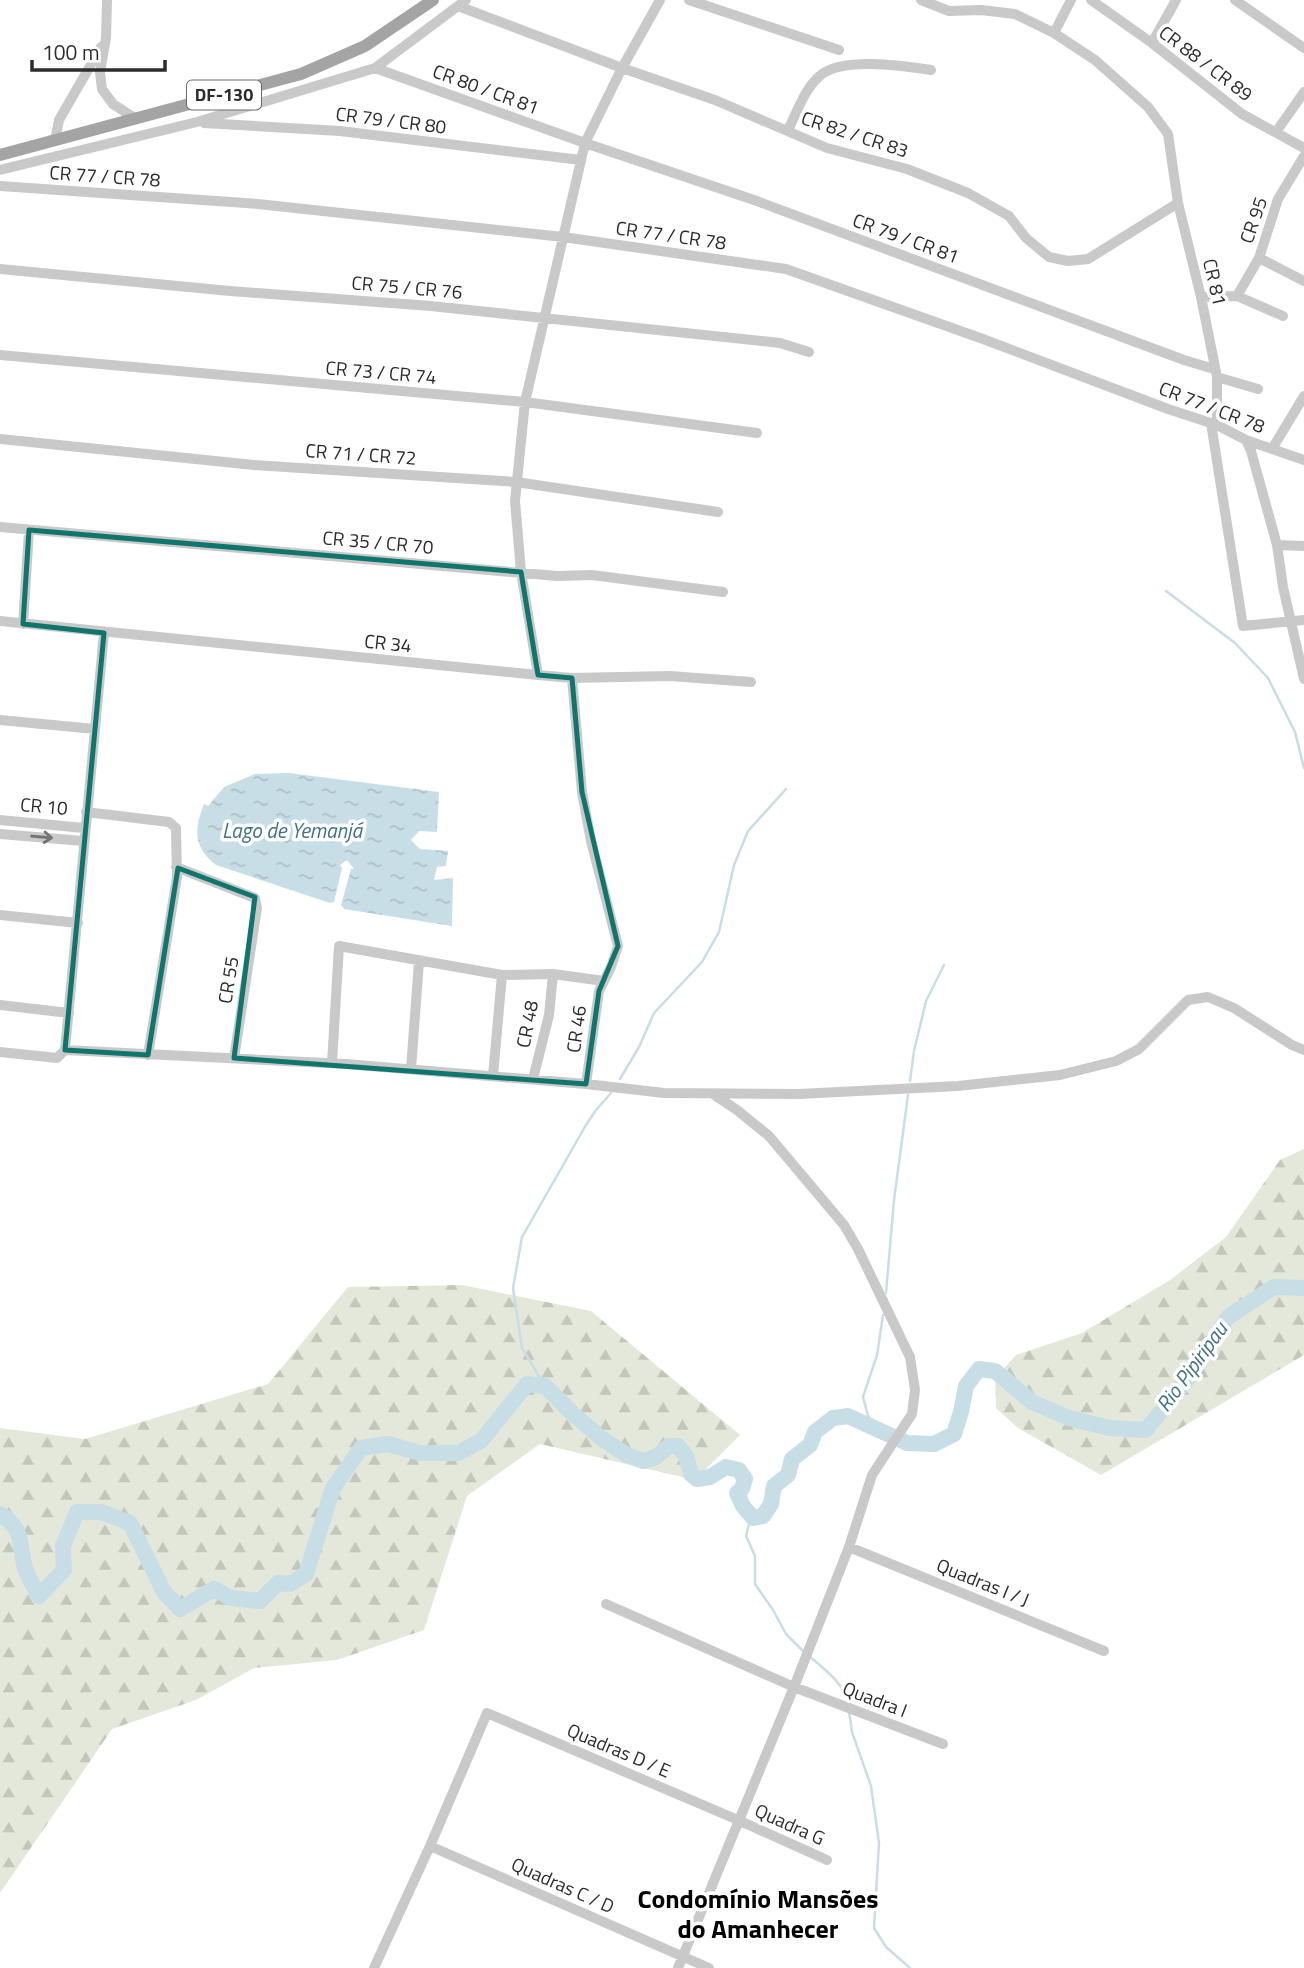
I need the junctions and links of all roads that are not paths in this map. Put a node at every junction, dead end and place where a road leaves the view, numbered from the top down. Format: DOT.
graph roads {
  1 [pos="107,0"];
  2 [pos="433,0"];
  3 [pos="660,0"];
  4 [pos="689,0"];
  5 [pos="921,0"];
  6 [pos="1071,0"];
  7 [pos="1091,0"];
  8 [pos="1176,0"];
  9 [pos="1235,0"];
  10 [pos="462,3"];
  11 [pos="1054,33"];
  12 [pos="106,38"];
  13 [pos="1152,43"];
  14 [pos="1304,48"];
  15 [pos="839,50"];
  16 [pos="375,68"];
  17 [pos="622,68"];
  18 [pos="931,70"];
  19 [pos="1304,92"];
  20 [pos="246,107"];
  21 [pos="136,119"];
  22 [pos="197,122"];
  23 [pos="249,125"];
  24 [pos="788,130"];
  25 [pos="1276,132"];
  26 [pos="55,141"];
  27 [pos="585,143"];
  28 [pos="1304,148"];
  29 [pos="0,155"];
  30 [pos="1304,156"];
  31 [pos="581,160"];
  32 [pos="0,170"];
  33 [pos="0,186"];
  34 [pos="1178,203"];
  35 [pos="563,237"];
  36 [pos="1259,258"];
  37 [pos="0,268"];
  38 [pos="1304,281"];
  39 [pos="1237,296"];
  40 [pos="1201,297"];
  41 [pos="1283,316"];
  42 [pos="545,319"];
  43 [pos="809,352"];
  44 [pos="0,355"];
  45 [pos="1215,373"];
  46 [pos="1258,389"];
  47 [pos="1304,396"];
  48 [pos="525,402"];
  49 [pos="1214,424"];
  50 [pos="757,433"];
  51 [pos="0,439"];
  52 [pos="1246,440"];
  53 [pos="1272,449"];
  54 [pos="1304,460"];
  55 [pos="516,482"];
  56 [pos="718,512"];
  57 [pos="0,527"];
  58 [pos="29,530"];
  59 [pos="1278,545"];
  60 [pos="1304,546"];
  61 [pos="521,572"];
  62 [pos="723,592"];
  63 [pos="1304,620"];
  64 [pos="0,621"];
  65 [pos="1291,623"];
  66 [pos="23,624"];
  67 [pos="104,633"];
  68 [pos="538,676"];
  69 [pos="572,678"];
  70 [pos="1304,679"];
  71 [pos="751,682"];
  72 [pos="0,720"];
  73 [pos="95,729"];
  74 [pos="86,812"];
  75 [pos="0,820"];
  76 [pos="84,828"];
  77 [pos="0,834"];
  78 [pos="83,841"];
  79 [pos="176,867"];
  80 [pos="0,915"];
  81 [pos="78,923"];
  82 [pos="419,962"];
  83 [pos="553,974"];
  84 [pos="502,975"];
  85 [pos="604,981"];
  86 [pos="0,1005"];
  87 [pos="69,1013"];
  88 [pos="65,1050"];
  89 [pos="1304,1050"];
  90 [pos="0,1052"];
  91 [pos="148,1055"];
  92 [pos="234,1058"];
  93 [pos="332,1063"];
  94 [pos="411,1069"];
  95 [pos="493,1076"];
  96 [pos="533,1079"];
  97 [pos="586,1084"];
  98 [pos="712,1093"];
  99 [pos="849,1547"];
  100 [pos="606,1604"];
  101 [pos="1104,1651"];
  102 [pos="794,1687"];
  103 [pos="943,1744"];
  104 [pos="738,1820"];
  105 [pos="430,1846"];
  106 [pos="827,1860"];
  107 [pos="683,1956"];
  108 [pos="374,1968"];
  109 [pos="678,1968"];
  110 [pos="709,1968"];
  1 -- 12 [label="street"];
  2 -- 21 [label="main road, DF-130"];
  3 -- 17 [label="street"];
  4 -- 15 [label="street"];
  5 -- 11 [label="street, CR 81"];
  6 -- 11 [label="street"];
  7 -- 13 [label="street, CR 88 / CR 89"];
  8 -- 13 [label="street"];
  9 -- 14 [label="street"];
  10 -- 16 [label="street"];
  10 -- 17 [label="street, CR 82 / CR 83"];
  11 -- 34 [label="street, CR 81"];
  12 -- 21 [label="street"];
  12 -- 26 [label="street"];
  13 -- 25 [label="street, CR 88 / CR 89"];
  16 -- 20 [label="street"];
  16 -- 27 [label="street, CR 80 / CR 81"];
  17 -- 24 [label="street, CR 82 / CR 83"];
  17 -- 27 [label="street"];
  18 -- 24 [label="street"];
  19 -- 25 [label="street"];
  20 -- 22 [label="street"];
  20 -- 23 [label="street"];
  21 -- 26 [label="main road, DF-130"];
  22 -- 23 [label="street, CR 79 / CR 80"];
  22 -- 32 [label="street"];
  23 -- 31 [label="street, CR 79 / CR 80"];
  24 -- 34 [label="street, CR 82 / CR 83"];
  25 -- 28 [label="street, CR 88 / CR 89"];
  26 -- 29 [label="main road, DF-130"];
  27 -- 31 [label="street"];
  27 -- 45 [label="street, CR 79 / CR 81"];
  30 -- 36 [label="street, CR 95"];
  31 -- 35 [label="street"];
  33 -- 35 [label="street, CR 77 / CR 78"];
  34 -- 40 [label="street, CR 81"];
  35 -- 42 [label="street"];
  35 -- 49 [label="street, CR 77 / CR 78"];
  36 -- 38 [label="street"];
  36 -- 39 [label="street, CR 95"];
  37 -- 42 [label="street, CR 75 / CR 76"];
  39 -- 40 [label="street"];
  39 -- 41 [label="street"];
  40 -- 45 [label="street, CR 81"];
  42 -- 43 [label="street, CR 75 / CR 76"];
  42 -- 48 [label="street"];
  44 -- 48 [label="street, CR 73 / CR 74"];
  45 -- 46 [label="street, CR 79 / CR 81"];
  45 -- 49 [label="street, CR 81"];
  47 -- 53 [label="street"];
  48 -- 50 [label="street, CR 73 / CR 74"];
  48 -- 55 [label="street"];
  49 -- 52 [label="street, CR 77 / CR 78"];
  49 -- 65 [label="street, CR 81"];
  51 -- 55 [label="street, CR 71 / CR 72"];
  52 -- 53 [label="street, CR 77 / CR 78"];
  52 -- 59 [label="street"];
  53 -- 54 [label="street, CR 77 / CR 78"];
  55 -- 56 [label="street, CR 71 / CR 72"];
  55 -- 61 [label="street"];
  57 -- 58 [label="street, CR 35 / CR 70"];
  58 -- 61 [label="street, CR 35 / CR 70"];
  58 -- 66 [label="street"];
  59 -- 60 [label="street"];
  59 -- 65 [label="street"];
  61 -- 62 [label="street, CR 35 / CR 70"];
  61 -- 68 [label="street"];
  63 -- 65 [label="street"];
  64 -- 66 [label="street, CR 34"];
  65 -- 70 [label="street"];
  66 -- 67 [label="street, CR 34"];
  67 -- 68 [label="street, CR 34"];
  67 -- 73 [label="street"];
  68 -- 69 [label="street, CR 34"];
  69 -- 71 [label="street, CR 34"];
  69 -- 85 [label="street, CR 46"];
  72 -- 73 [label="street"];
  73 -- 74 [label="street"];
  74 -- 76 [label="street"];
  74 -- 79 [label="street"];
  75 -- 76 [label="street, CR 10"];
  76 -- 78 [label="street"];
  77 -- 78 [label="street, one-way"];
  78 -- 81 [label="street"];
  79 -- 91 [label="street"];
  79 -- 92 [label="street, CR 55"];
  80 -- 81 [label="street"];
  81 -- 87 [label="street"];
  82 -- 84 [label="street"];
  82 -- 93 [label="street"];
  82 -- 94 [label="street"];
  83 -- 84 [label="street"];
  83 -- 85 [label="street"];
  83 -- 96 [label="street, CR 48"];
  84 -- 95 [label="street"];
  85 -- 97 [label="street, CR 46"];
  86 -- 87 [label="street"];
  87 -- 88 [label="street"];
  88 -- 90 [label="street"];
  88 -- 91 [label="street"];
  89 -- 98 [label="street"];
  91 -- 92 [label="street"];
  92 -- 93 [label="street"];
  93 -- 94 [label="street"];
  94 -- 95 [label="street"];
  95 -- 96 [label="street"];
  96 -- 97 [label="street"];
  97 -- 98 [label="street"];
  98 -- 99 [label="street"];
  99 -- 101 [label="street, Quadras I / J"];
  99 -- 102 [label="street"];
  100 -- 102 [label="street, Quadra I"];
  102 -- 103 [label="street, Quadra I"];
  102 -- 104 [label="street"];
  104 -- 105 [label="street, Quadras D / E"];
  104 -- 106 [label="street, Quadra G"];
  104 -- 107 [label="street"];
  105 -- 107 [label="street, Quadras C / D"];
  105 -- 108 [label="street"];
  107 -- 109 [label="street"];
  107 -- 110 [label="street, Quadras C / D"];
}
